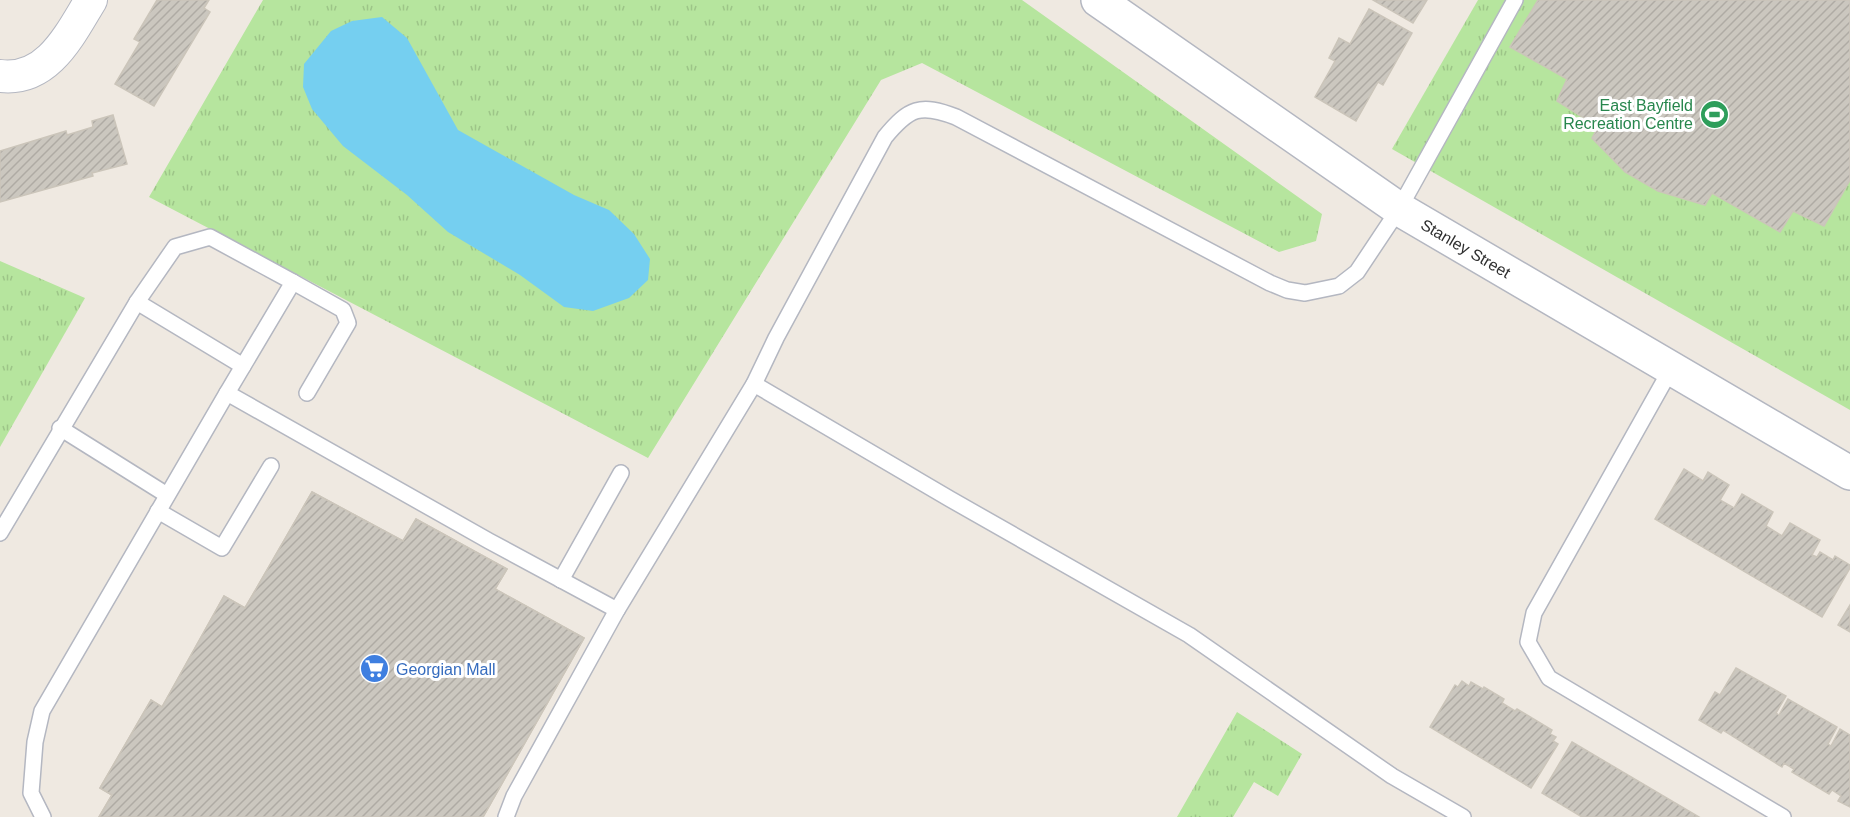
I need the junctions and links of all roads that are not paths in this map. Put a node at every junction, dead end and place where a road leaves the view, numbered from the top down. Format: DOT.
graph roads {
  1 [pos="91,0"];
  2 [pos="1098,0"];
  3 [pos="1515,0"];
  4 [pos="0,76"];
  5 [pos="1399,209"];
  6 [pos="293,282"];
  7 [pos="136,302"];
  8 [pos="243,366"];
  9 [pos="1671,369"];
  10 [pos="754,384"];
  11 [pos="227,393"];
  12 [pos="307,393"];
  13 [pos="60,428"];
  14 [pos="271,466"];
  15 [pos="621,473"];
  16 [pos="1850,473"];
  17 [pos="167,495"];
  18 [pos="158,512"];
  19 [pos="0,533"];
  20 [pos="561,580"];
  21 [pos="617,610"];
  22 [pos="43,817"];
  23 [pos="506,817"];
  24 [pos="1462,817"];
  25 [pos="1783,817"];
  1 -- 4 [label="street"];
  2 -- 5 [label="street, Stanley Street"];
  3 -- 5 [label="lane"];
  5 -- 9 [label="street, Stanley Street"];
  5 -- 10 [label="lane"];
  6 -- 7 [label="lane"];
  6 -- 8 [label="lane"];
  6 -- 12 [label="lane"];
  7 -- 8 [label="lane"];
  7 -- 13 [label="lane"];
  8 -- 11 [label="lane"];
  9 -- 16 [label="street, Stanley Street"];
  9 -- 25 [label="lane"];
  10 -- 21 [label="lane"];
  10 -- 24 [label="lane"];
  11 -- 17 [label="lane"];
  11 -- 20 [label="lane"];
  13 -- 17 [label="lane"];
  13 -- 19 [label="lane"];
  14 -- 18 [label="lane"];
  15 -- 20 [label="lane"];
  17 -- 18 [label="lane"];
  18 -- 22 [label="lane"];
  20 -- 21 [label="lane"];
  21 -- 23 [label="lane"];
}
